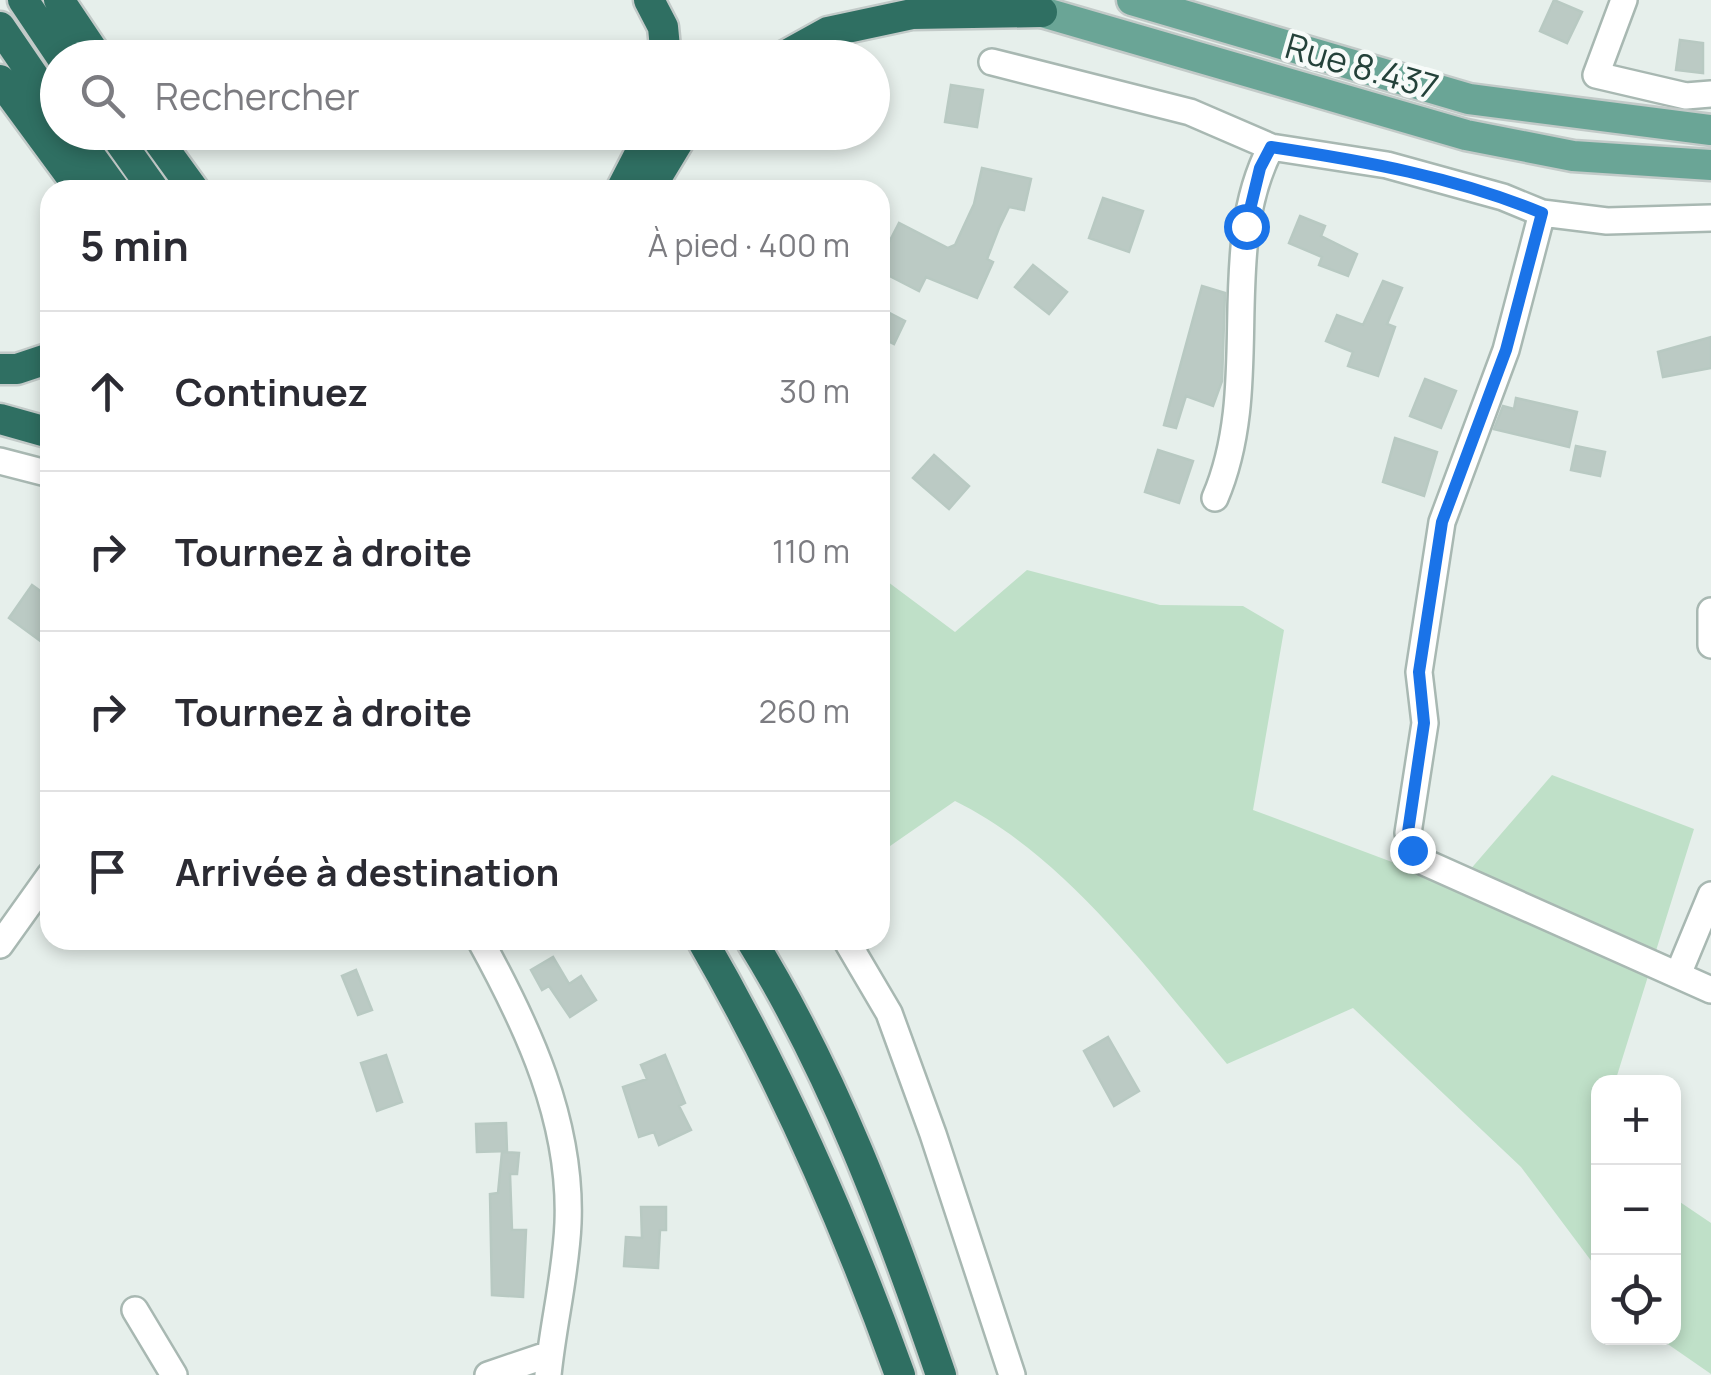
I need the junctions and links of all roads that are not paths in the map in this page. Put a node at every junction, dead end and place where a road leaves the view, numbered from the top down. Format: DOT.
graph roads {
  1 [pos="23,0"];
  2 [pos="59,0"];
  3 [pos="650,0"];
  4 [pos="1000,0"];
  5 [pos="1132,0"];
  6 [pos="1624,0"];
  7 [pos="1042,12"];
  8 [pos="0,28"];
  9 [pos="50,40"];
  10 [pos="86,40"];
  11 [pos="664,40"];
  12 [pos="814,40"];
  13 [pos="992,62"];
  14 [pos="0,80"];
  15 [pos="1711,94"];
  16 [pos="40,106"];
  17 [pos="40,115"];
  18 [pos="1711,130"];
  19 [pos="1271,147"];
  20 [pos="58,150"];
  21 [pos="62,150"];
  22 [pos="86,150"];
  23 [pos="126,150"];
  24 [pos="165,150"];
  25 [pos="641,150"];
  26 [pos="673,150"];
  27 [pos="1711,165"];
  28 [pos="68,180"];
  29 [pos="76,180"];
  30 [pos="108,180"];
  31 [pos="147,180"];
  32 [pos="187,180"];
  33 [pos="626,180"];
  34 [pos="655,180"];
  35 [pos="1542,213"];
  36 [pos="1711,218"];
  37 [pos="40,362"];
  38 [pos="0,370"];
  39 [pos="0,419"];
  40 [pos="40,430"];
  41 [pos="0,461"];
  42 [pos="40,471"];
  43 [pos="1215,498"];
  44 [pos="1711,611"];
  45 [pos="1711,645"];
  46 [pos="40,889"];
  47 [pos="1711,895"];
  48 [pos="0,945"];
  49 [pos="485,950"];
  50 [pos="708,950"];
  51 [pos="757,950"];
  52 [pos="852,950"];
  53 [pos="1679,972"];
  54 [pos="1711,990"];
  55 [pos="135,1310"];
  56 [pos="549,1364"];
  57 [pos="174,1375"];
  58 [pos="488,1375"];
  59 [pos="900,1375"];
  60 [pos="941,1375"];
  61 [pos="1012,1375"];
  1 -- 9 [label="highway"];
  2 -- 10 [label="highway"];
  3 -- 11 [label="highway"];
  4 -- 7 [label="main road, Rue 8.437"];
  5 -- 18 [label="main road, Rue 8.437"];
  6 -- 15 [label="street"];
  7 -- 12 [label="highway"];
  7 -- 27 [label="main road, Rue 8.437"];
  8 -- 16 [label="highway"];
  13 -- 19 [label="street"];
  14 -- 17 [label="highway"];
  19 -- 35 [label="street"];
  19 -- 43 [label="street"];
  20 -- 28 [label="highway"];
  21 -- 29 [label="highway"];
  22 -- 30 [label="highway"];
  23 -- 31 [label="highway"];
  24 -- 32 [label="highway"];
  25 -- 33 [label="highway"];
  26 -- 34 [label="highway"];
  35 -- 36 [label="street"];
  35 -- 53 [label="street"];
  37 -- 38 [label="highway"];
  39 -- 40 [label="highway"];
  41 -- 42 [label="street"];
  44 -- 45 [label="street"];
  46 -- 48 [label="street"];
  47 -- 53 [label="street"];
  49 -- 56 [label="street"];
  50 -- 59 [label="highway"];
  51 -- 60 [label="highway"];
  52 -- 61 [label="street"];
  53 -- 54 [label="street"];
  55 -- 57 [label="street"];
  56 -- 58 [label="street"];
}
